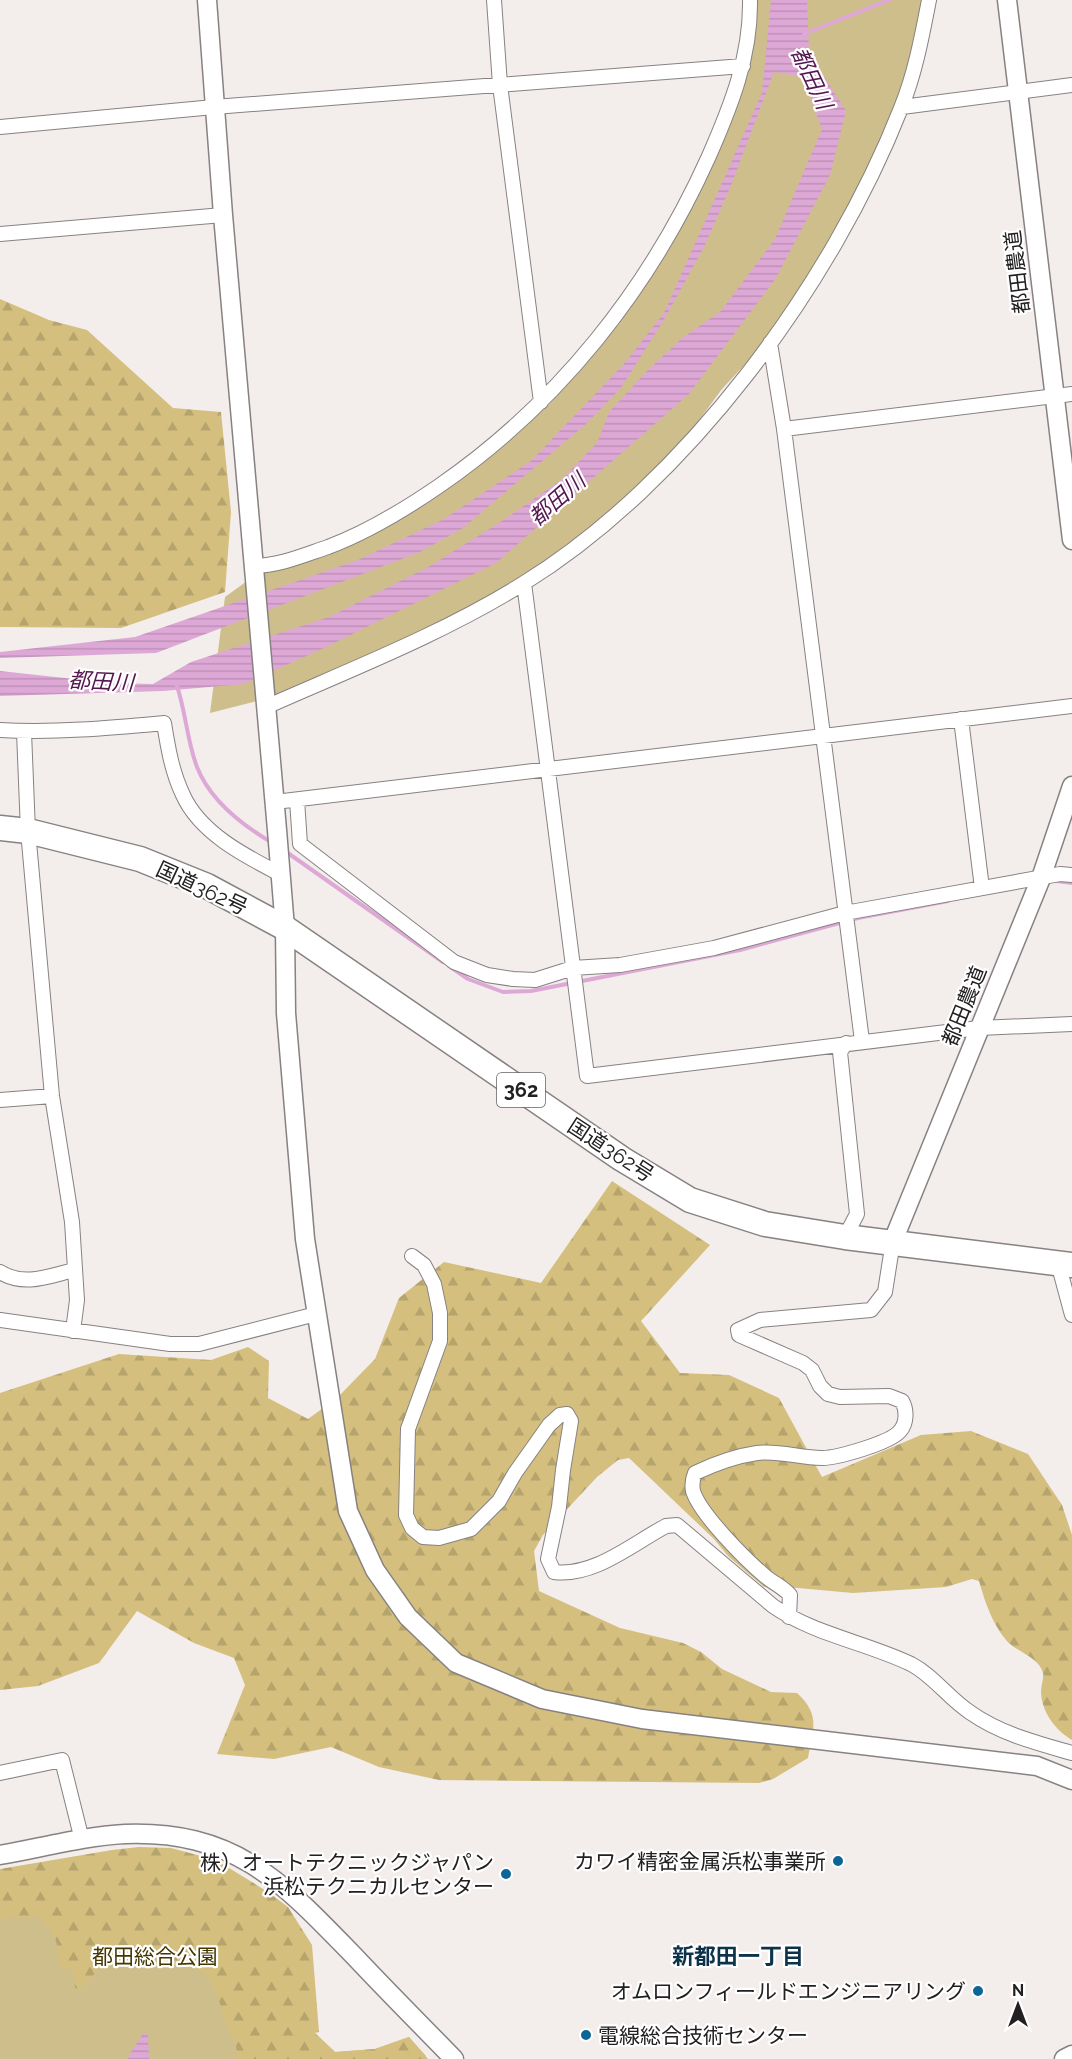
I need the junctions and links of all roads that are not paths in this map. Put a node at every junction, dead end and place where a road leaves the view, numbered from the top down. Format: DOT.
graph roads {
  1 [pos="207,0"];
  2 [pos="494,0"];
  3 [pos="748,0"];
  4 [pos="930,0"];
  5 [pos="1007,0"];
  6 [pos="743,66"];
  7 [pos="500,85"];
  8 [pos="1072,85"];
  9 [pos="1018,91"];
  10 [pos="214,107"];
  11 [pos="902,107"];
  12 [pos="0,127"];
  13 [pos="223,215"];
  14 [pos="0,234"];
  15 [pos="770,343"];
  16 [pos="1064,395"];
  17 [pos="541,402"];
  18 [pos="784,429"];
  19 [pos="1072,540"];
  20 [pos="254,566"];
  21 [pos="524,583"];
  22 [pos="266,702"];
  23 [pos="1072,706"];
  24 [pos="961,719"];
  25 [pos="0,730"];
  26 [pos="24,732"];
  27 [pos="824,736"];
  28 [pos="548,770"];
  29 [pos="1072,786"];
  30 [pos="297,800"];
  31 [pos="275,802"];
  32 [pos="0,828"];
  33 [pos="28,831"];
  34 [pos="279,868"];
  35 [pos="1072,875"];
  36 [pos="1041,878"];
  37 [pos="982,888"];
  38 [pos="846,919"];
  39 [pos="285,928"];
  40 [pos="573,970"];
  41 [pos="1072,1024"];
  42 [pos="979,1028"];
  43 [pos="862,1041"];
  44 [pos="846,1043"];
  45 [pos="52,1096"];
  46 [pos="0,1100"];
  47 [pos="845,1237"];
  48 [pos="893,1241"];
  49 [pos="412,1256"];
  50 [pos="1065,1264"];
  51 [pos="74,1270"];
  52 [pos="0,1272"];
  53 [pos="316,1314"];
  54 [pos="1072,1315"];
  55 [pos="0,1320"];
  56 [pos="73,1330"];
  57 [pos="789,1617"];
  58 [pos="1072,1753"];
  59 [pos="0,1773"];
  60 [pos="1072,1780"];
  61 [pos="82,1840"];
  62 [pos="0,1855"];
  63 [pos="1072,2055"];
  64 [pos="454,2059"];
  65 [pos="1064,2059"];
  1 -- 10 [label="street"];
  2 -- 7 [label="street"];
  3 -- 6 [label="street"];
  4 -- 11 [label="street"];
  5 -- 9 [label="street, 都田農道"];
  6 -- 7 [label="street"];
  6 -- 17 [label="street"];
  7 -- 10 [label="street"];
  7 -- 17 [label="street"];
  8 -- 9 [label="street"];
  9 -- 11 [label="street"];
  9 -- 16 [label="street, 都田農道"];
  10 -- 12 [label="street"];
  10 -- 13 [label="street"];
  11 -- 15 [label="street"];
  13 -- 14 [label="street"];
  13 -- 20 [label="street"];
  15 -- 18 [label="street"];
  15 -- 21 [label="street"];
  16 -- 18 [label="street"];
  16 -- 19 [label="street, 都田農道"];
  17 -- 20 [label="street"];
  18 -- 27 [label="street"];
  20 -- 22 [label="street"];
  21 -- 22 [label="street"];
  21 -- 28 [label="street"];
  22 -- 31 [label="street"];
  23 -- 24 [label="street"];
  24 -- 27 [label="street"];
  24 -- 37 [label="street"];
  25 -- 26 [label="street"];
  26 -- 33 [label="street"];
  26 -- 34 [label="street"];
  27 -- 28 [label="street"];
  27 -- 38 [label="street"];
  28 -- 30 [label="street"];
  28 -- 40 [label="street"];
  29 -- 36 [label="street, 都田農道"];
  30 -- 31 [label="street"];
  30 -- 40 [label="street"];
  31 -- 34 [label="street"];
  32 -- 33 [label="highway, 国道362号 / 362"];
  33 -- 39 [label="highway, 国道362号 / 362"];
  33 -- 45 [label="street"];
  34 -- 39 [label="street"];
  35 -- 36 [label="street"];
  36 -- 37 [label="street"];
  36 -- 42 [label="street, 都田農道"];
  37 -- 38 [label="street"];
  38 -- 40 [label="street"];
  38 -- 43 [label="street"];
  39 -- 47 [label="highway, 国道362号 / 362"];
  39 -- 53 [label="street"];
  40 -- 44 [label="street"];
  41 -- 42 [label="street"];
  42 -- 43 [label="street"];
  42 -- 48 [label="street, 都田農道"];
  43 -- 44 [label="street"];
  44 -- 47 [label="street"];
  45 -- 46 [label="street"];
  45 -- 51 [label="street"];
  47 -- 48 [label="highway, 国道362号 / 362"];
  48 -- 50 [label="highway, 国道362号 / 362"];
  48 -- 57 [label="street"];
  49 -- 57 [label="street"];
  50 -- 54 [label="street"];
  51 -- 52 [label="street"];
  51 -- 56 [label="street"];
  53 -- 56 [label="street"];
  53 -- 60 [label="street"];
  55 -- 56 [label="street"];
  57 -- 58 [label="street"];
  59 -- 61 [label="street"];
  61 -- 62 [label="street"];
  61 -- 64 [label="street"];
  63 -- 65 [label="street"];
}
